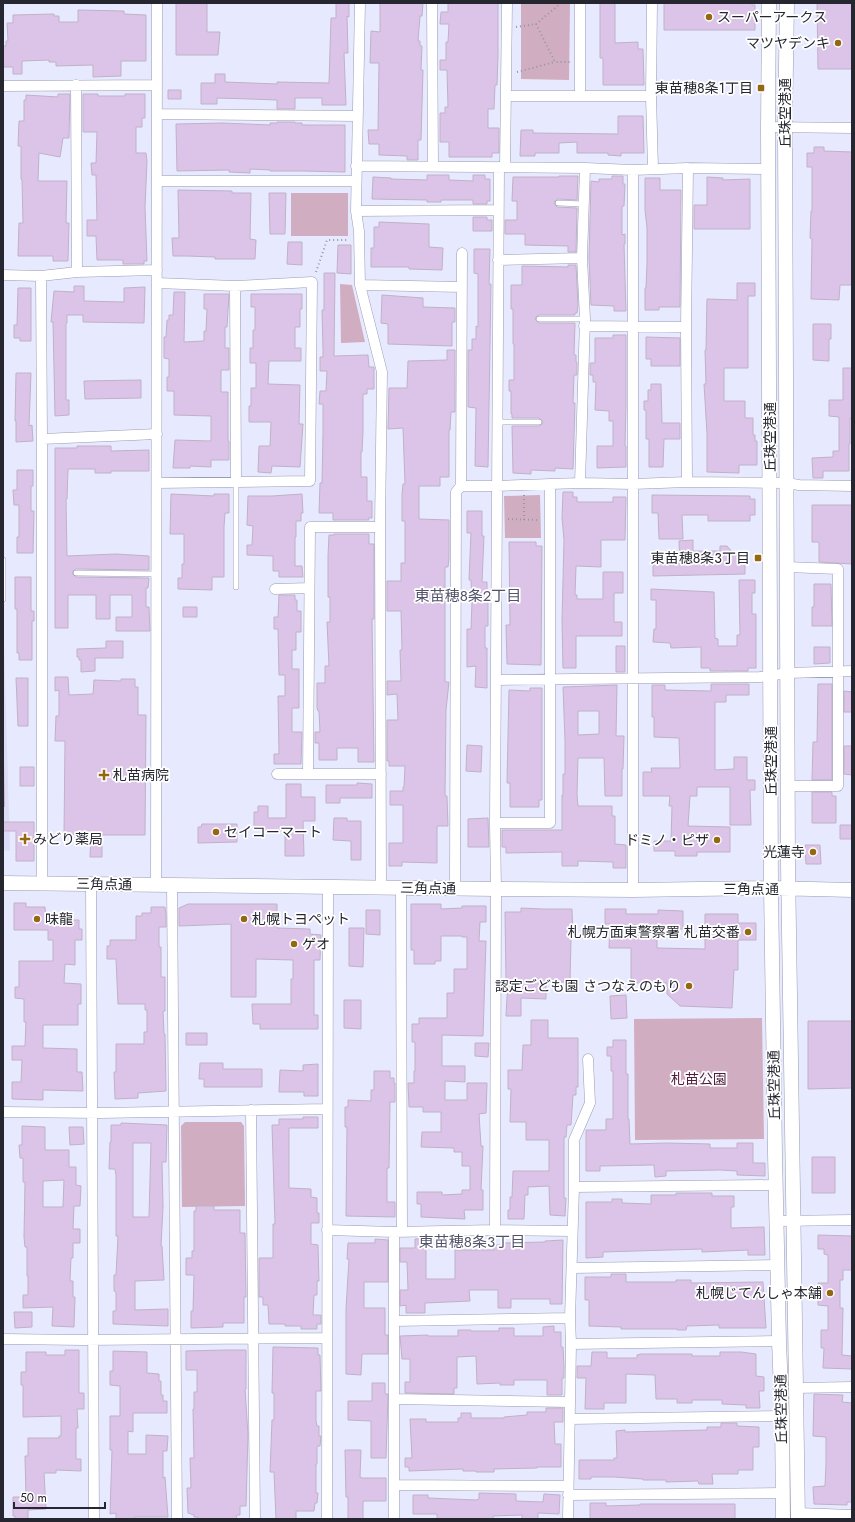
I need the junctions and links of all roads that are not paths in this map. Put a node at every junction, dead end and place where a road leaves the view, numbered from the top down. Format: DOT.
graph roads {
  1 [pos="157,3"];
  2 [pos="360,3"];
  3 [pos="432,3"];
  4 [pos="507,3"];
  5 [pos="580,3"];
  6 [pos="652,3"];
  7 [pos="769,3"];
  8 [pos="787,3"];
  9 [pos="76,85"];
  10 [pos="3,86"];
  11 [pos="157,86"];
  12 [pos="580,95"];
  13 [pos="506,96"];
  14 [pos="651,96"];
  15 [pos="157,114"];
  16 [pos="357,116"];
  17 [pos="768,127"];
  18 [pos="785,127"];
  19 [pos="852,128"];
  20 [pos="356,166"];
  21 [pos="433,166"];
  22 [pos="502,167"];
  23 [pos="585,168"];
  24 [pos="688,168"];
  25 [pos="653,169"];
  26 [pos="769,169"];
  27 [pos="633,170"];
  28 [pos="157,181"];
  29 [pos="356,181"];
  30 [pos="558,203"];
  31 [pos="584,204"];
  32 [pos="498,210"];
  33 [pos="356,211"];
  34 [pos="462,253"];
  35 [pos="582,258"];
  36 [pos="498,260"];
  37 [pos="157,270"];
  38 [pos="77,272"];
  39 [pos="3,275"];
  40 [pos="41,276"];
  41 [pos="157,283"];
  42 [pos="360,285"];
  43 [pos="235,286"];
  44 [pos="462,287"];
  45 [pos="539,319"];
  46 [pos="584,323"];
  47 [pos="633,326"];
  48 [pos="686,327"];
  49 [pos="498,422"];
  50 [pos="539,422"];
  51 [pos="157,434"];
  52 [pos="42,439"];
  53 [pos="236,482"];
  54 [pos="687,482"];
  55 [pos="580,483"];
  56 [pos="787,483"];
  57 [pos="157,484"];
  58 [pos="550,484"];
  59 [pos="633,484"];
  60 [pos="770,484"];
  61 [pos="461,486"];
  62 [pos="497,486"];
  63 [pos="852,486"];
  64 [pos="380,527"];
  65 [pos="3,560"];
  66 [pos="787,567"];
  67 [pos="76,573"];
  68 [pos="157,574"];
  69 [pos="236,587"];
  70 [pos="309,588"];
  71 [pos="275,589"];
  72 [pos="3,599"];
  73 [pos="838,671"];
  74 [pos="852,671"];
  75 [pos="788,673"];
  76 [pos="771,675"];
  77 [pos="633,678"];
  78 [pos="550,679"];
  79 [pos="497,680"];
  80 [pos="277,774"];
  81 [pos="308,774"];
  82 [pos="381,774"];
  83 [pos="788,786"];
  84 [pos="495,823"];
  85 [pos="3,883"];
  86 [pos="42,883"];
  87 [pos="91,884"];
  88 [pos="156,885"];
  89 [pos="172,885"];
  90 [pos="328,887"];
  91 [pos="401,887"];
  92 [pos="381,888"];
  93 [pos="455,888"];
  94 [pos="772,888"];
  95 [pos="496,889"];
  96 [pos="789,889"];
  97 [pos="633,890"];
  98 [pos="852,890"];
  99 [pos="588,1059"];
  100 [pos="327,1109"];
  101 [pos="251,1110"];
  102 [pos="3,1112"];
  103 [pos="174,1112"];
  104 [pos="93,1113"];
  105 [pos="776,1184"];
  106 [pos="574,1186"];
  107 [pos="852,1220"];
  108 [pos="777,1221"];
  109 [pos="793,1221"];
  110 [pos="327,1230"];
  111 [pos="495,1230"];
  112 [pos="398,1231"];
  113 [pos="572,1231"];
  114 [pos="778,1265"];
  115 [pos="572,1268"];
  116 [pos="570,1318"];
  117 [pos="394,1321"];
  118 [pos="254,1338"];
  119 [pos="327,1338"];
  120 [pos="3,1339"];
  121 [pos="175,1339"];
  122 [pos="93,1340"];
  123 [pos="779,1341"];
  124 [pos="571,1344"];
  125 [pos="852,1386"];
  126 [pos="795,1388"];
  127 [pos="394,1399"];
  128 [pos="570,1402"];
  129 [pos="782,1416"];
  130 [pos="570,1419"];
  131 [pos="394,1485"];
  132 [pos="568,1491"];
  133 [pos="782,1493"];
  134 [pos="852,1514"];
  135 [pos="798,1516"];
  136 [pos="94,1519"];
  137 [pos="177,1519"];
  138 [pos="255,1519"];
  139 [pos="327,1519"];
  140 [pos="394,1519"];
  141 [pos="568,1519"];
  142 [pos="783,1519"];
  1 -- 11 [label="street"];
  2 -- 16 [label="street"];
  3 -- 21 [label="street"];
  4 -- 13 [label="street"];
  5 -- 12 [label="street"];
  6 -- 14 [label="street"];
  7 -- 17 [label="main road, 丘珠空港通"];
  8 -- 18 [label="main road, 丘珠空港通"];
  9 -- 10 [label="street"];
  9 -- 11 [label="street"];
  9 -- 38 [label="street"];
  11 -- 15 [label="street"];
  12 -- 13 [label="street"];
  12 -- 14 [label="street"];
  13 -- 22 [label="street"];
  14 -- 25 [label="street"];
  15 -- 16 [label="street"];
  15 -- 28 [label="street"];
  16 -- 20 [label="street"];
  17 -- 18 [label="street"];
  17 -- 26 [label="main road, 丘珠空港通"];
  18 -- 19 [label="street"];
  18 -- 56 [label="main road, 丘珠空港通"];
  20 -- 21 [label="street"];
  20 -- 29 [label="street"];
  21 -- 22 [label="street"];
  22 -- 23 [label="street"];
  22 -- 32 [label="street"];
  23 -- 27 [label="street"];
  23 -- 31 [label="street"];
  24 -- 25 [label="street"];
  24 -- 26 [label="street"];
  24 -- 48 [label="street"];
  25 -- 27 [label="street"];
  26 -- 60 [label="main road, 丘珠空港通"];
  27 -- 47 [label="street"];
  28 -- 29 [label="street"];
  28 -- 37 [label="street"];
  29 -- 33 [label="street"];
  30 -- 31 [label="lane"];
  31 -- 35 [label="street"];
  32 -- 33 [label="street"];
  32 -- 36 [label="street"];
  33 -- 42 [label="street"];
  34 -- 44 [label="street"];
  35 -- 36 [label="street"];
  35 -- 46 [label="street"];
  36 -- 49 [label="street"];
  37 -- 38 [label="street"];
  37 -- 41 [label="street"];
  38 -- 40 [label="street"];
  39 -- 40 [label="street"];
  40 -- 52 [label="street"];
  41 -- 43 [label="street"];
  41 -- 51 [label="street"];
  42 -- 44 [label="street"];
  42 -- 64 [label="street"];
  43 -- 53 [label="street"];
  43 -- 53 [label="street"];
  44 -- 61 [label="street"];
  45 -- 46 [label="lane"];
  46 -- 47 [label="street"];
  46 -- 55 [label="street"];
  47 -- 48 [label="street"];
  47 -- 59 [label="street"];
  48 -- 54 [label="street"];
  49 -- 50 [label="lane"];
  49 -- 62 [label="street"];
  51 -- 52 [label="street"];
  51 -- 57 [label="street"];
  52 -- 86 [label="street"];
  53 -- 57 [label="street"];
  53 -- 69 [label="lane"];
  54 -- 59 [label="street"];
  54 -- 60 [label="street"];
  55 -- 58 [label="street"];
  55 -- 59 [label="street"];
  56 -- 60 [label="street"];
  56 -- 63 [label="street"];
  56 -- 66 [label="main road, 丘珠空港通"];
  57 -- 68 [label="street"];
  58 -- 62 [label="street"];
  58 -- 78 [label="street"];
  59 -- 77 [label="street"];
  60 -- 76 [label="main road, 丘珠空港通"];
  61 -- 62 [label="street"];
  61 -- 93 [label="street"];
  62 -- 79 [label="street"];
  64 -- 70 [label="street"];
  64 -- 82 [label="street"];
  65 -- 72 [label="lane"];
  66 -- 73 [label="street"];
  66 -- 75 [label="main road, 丘珠空港通"];
  67 -- 68 [label="lane"];
  68 -- 88 [label="street"];
  70 -- 71 [label="street"];
  70 -- 81 [label="street"];
  73 -- 74 [label="street"];
  73 -- 75 [label="street"];
  73 -- 83 [label="street"];
  75 -- 76 [label="street"];
  75 -- 83 [label="main road, 丘珠空港通"];
  76 -- 77 [label="street"];
  76 -- 94 [label="main road, 丘珠空港通"];
  77 -- 78 [label="street"];
  77 -- 97 [label="street"];
  78 -- 79 [label="street"];
  78 -- 84 [label="street"];
  79 -- 84 [label="street"];
  80 -- 81 [label="street"];
  81 -- 82 [label="street"];
  82 -- 92 [label="street"];
  83 -- 96 [label="main road, 丘珠空港通"];
  84 -- 95 [label="street"];
  85 -- 86 [label="main road, 三角点通"];
  86 -- 87 [label="main road, 三角点通"];
  87 -- 88 [label="main road, 三角点通"];
  87 -- 104 [label="street"];
  88 -- 89 [label="main road, 三角点通"];
  89 -- 90 [label="main road, 三角点通"];
  89 -- 103 [label="street"];
  90 -- 92 [label="main road, 三角点通"];
  90 -- 100 [label="street"];
  91 -- 92 [label="main road, 三角点通"];
  91 -- 93 [label="main road, 三角点通"];
  91 -- 112 [label="street"];
  93 -- 95 [label="main road, 三角点通"];
  94 -- 96 [label="main road, 三角点通"];
  94 -- 97 [label="main road, 三角点通"];
  94 -- 105 [label="main road, 丘珠空港通"];
  95 -- 97 [label="main road, 三角点通"];
  95 -- 111 [label="street"];
  96 -- 98 [label="main road, 三角点通"];
  96 -- 109 [label="main road, 丘珠空港通"];
  99 -- 106 [label="street"];
  100 -- 101 [label="street"];
  100 -- 110 [label="street"];
  101 -- 103 [label="street"];
  101 -- 118 [label="street"];
  102 -- 104 [label="street"];
  103 -- 104 [label="street"];
  103 -- 121 [label="street"];
  104 -- 122 [label="street"];
  105 -- 106 [label="street"];
  105 -- 108 [label="main road, 丘珠空港通"];
  106 -- 113 [label="street"];
  107 -- 109 [label="street"];
  108 -- 109 [label="street"];
  108 -- 114 [label="main road, 丘珠空港通"];
  109 -- 126 [label="main road, 丘珠空港通"];
  110 -- 112 [label="street"];
  110 -- 119 [label="street"];
  111 -- 112 [label="street"];
  111 -- 113 [label="street"];
  112 -- 117 [label="street"];
  113 -- 115 [label="street"];
  114 -- 115 [label="street"];
  114 -- 123 [label="main road, 丘珠空港通"];
  115 -- 116 [label="street"];
  116 -- 117 [label="street"];
  116 -- 124 [label="street"];
  117 -- 127 [label="street"];
  118 -- 119 [label="street"];
  118 -- 121 [label="street"];
  118 -- 138 [label="street"];
  119 -- 139 [label="street"];
  120 -- 122 [label="street"];
  121 -- 122 [label="street"];
  121 -- 137 [label="street"];
  122 -- 136 [label="street"];
  123 -- 124 [label="street"];
  123 -- 129 [label="main road, 丘珠空港通"];
  124 -- 128 [label="street"];
  125 -- 126 [label="street"];
  126 -- 135 [label="main road, 丘珠空港通"];
  127 -- 128 [label="street"];
  127 -- 131 [label="street"];
  128 -- 130 [label="street"];
  129 -- 130 [label="street"];
  129 -- 133 [label="main road, 丘珠空港通"];
  130 -- 132 [label="street"];
  131 -- 132 [label="street"];
  131 -- 140 [label="street"];
  132 -- 133 [label="street"];
  132 -- 141 [label="street"];
  133 -- 142 [label="main road, 丘珠空港通"];
  134 -- 135 [label="street"];
}
